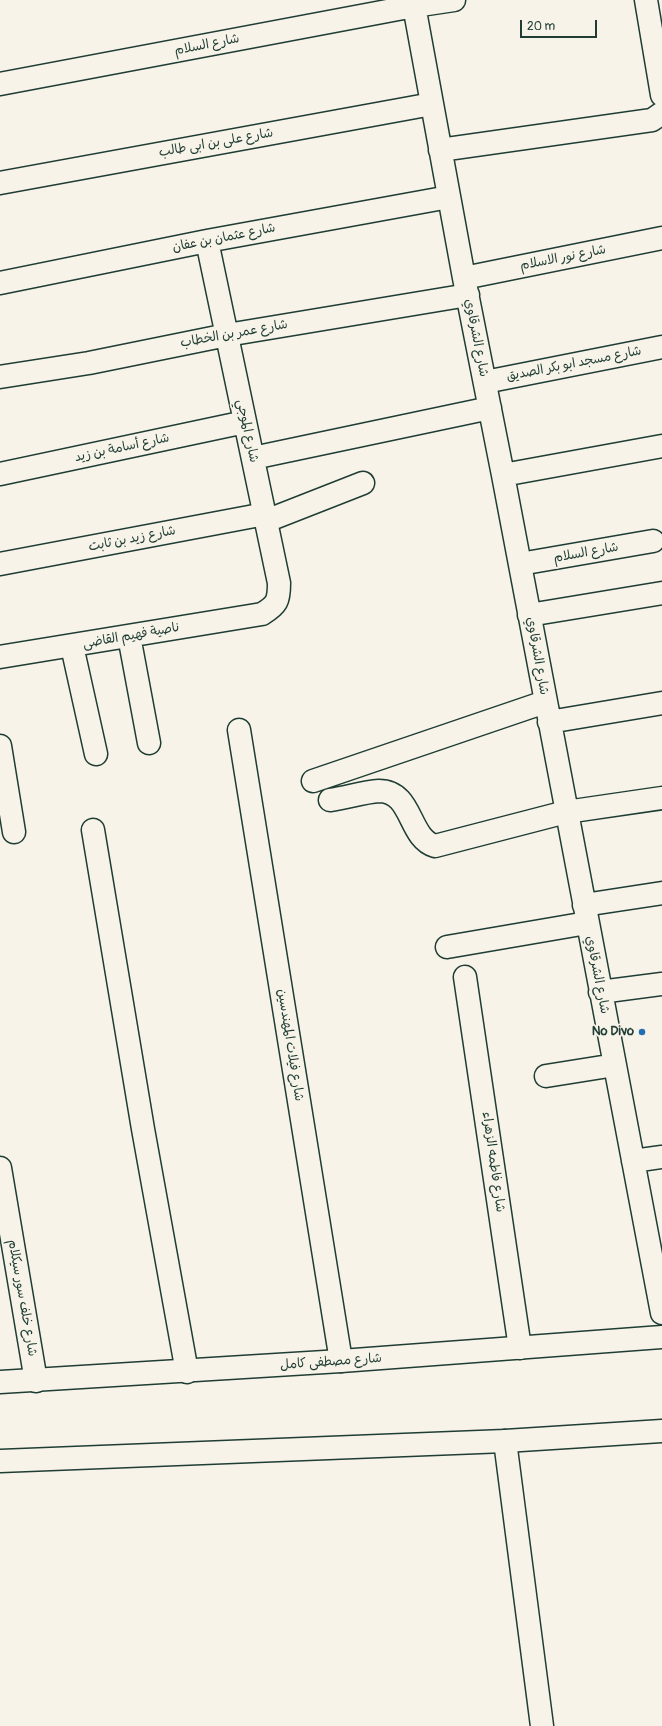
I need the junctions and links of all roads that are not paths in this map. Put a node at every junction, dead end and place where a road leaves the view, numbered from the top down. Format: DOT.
graph roads {
  1 [pos="454,0"];
  2 [pos="646,0"];
  3 [pos="413,3"];
  4 [pos="0,84"];
  5 [pos="662,95"];
  6 [pos="432,104"];
  7 [pos="662,113"];
  8 [pos="440,150"];
  9 [pos="0,183"];
  10 [pos="449,197"];
  11 [pos="662,238"];
  12 [pos="207,241"];
  13 [pos="0,283"];
  14 [pos="466,286"];
  15 [pos="227,335"];
  16 [pos="662,347"];
  17 [pos="0,377"];
  18 [pos="485,382"];
  19 [pos="490,408"];
  20 [pos="245,422"];
  21 [pos="662,446"];
  22 [pos="252,458"];
  23 [pos="0,474"];
  24 [pos="503,475"];
  25 [pos="363,484"];
  26 [pos="265,517"];
  27 [pos="653,541"];
  28 [pos="0,564"];
  29 [pos="520,564"];
  30 [pos="662,594"];
  31 [pos="262,614"];
  32 [pos="529,615"];
  33 [pos="129,636"];
  34 [pos="72,646"];
  35 [pos="0,657"];
  36 [pos="662,703"];
  37 [pos="547,712"];
  38 [pos="239,730"];
  39 [pos="149,743"];
  40 [pos="0,746"];
  41 [pos="96,754"];
  42 [pos="312,781"];
  43 [pos="662,798"];
  44 [pos="330,800"];
  45 [pos="566,812"];
  46 [pos="94,830"];
  47 [pos="14,832"];
  48 [pos="662,893"];
  49 [pos="586,914"];
  50 [pos="447,946"];
  51 [pos="465,977"];
  52 [pos="662,984"];
  53 [pos="600,992"];
  54 [pos="615,1065"];
  55 [pos="546,1076"];
  56 [pos="662,1157"];
  57 [pos="633,1161"];
  58 [pos="0,1168"];
  59 [pos="662,1313"];
  60 [pos="662,1337"];
  61 [pos="520,1348"];
  62 [pos="341,1361"];
  63 [pos="187,1372"];
  64 [pos="36,1380"];
  65 [pos="0,1382"];
  66 [pos="662,1431"];
  67 [pos="505,1441"];
  68 [pos="0,1461"];
  69 [pos="542,1726"];
  1 -- 3 [label="street, شارع السلام"];
  2 -- 5 [label="street"];
  3 -- 4 [label="street, شارع السلام"];
  3 -- 6 [label="street, شارع الشرقاوي"];
  6 -- 8 [label="street, شارع الشرقاوي"];
  6 -- 9 [label="street, شارع على بن ابى طالب"];
  7 -- 8 [label="street"];
  8 -- 10 [label="street, شارع الشرقاوي"];
  10 -- 12 [label="street, شارع عثمان بن عفان"];
  10 -- 14 [label="street, شارع الشرقاوي"];
  11 -- 14 [label="street, شارع نور الاسلام"];
  12 -- 13 [label="street, شارع عثمان بن عفان"];
  12 -- 15 [label="street, شارع الموجي"];
  14 -- 15 [label="street, شارع عمر بن الخطاب"];
  14 -- 18 [label="street, شارع الشرقاوي"];
  15 -- 17 [label="street, شارع عمر بن الخطاب"];
  15 -- 20 [label="street, شارع الموجي"];
  16 -- 18 [label="street, شارع مسجد ابو بكر الصديق"];
  18 -- 19 [label="street, شارع الشرقاوي"];
  19 -- 22 [label="street"];
  19 -- 24 [label="street, شارع الشرقاوي"];
  20 -- 22 [label="street, شارع الموجي"];
  20 -- 23 [label="street, شارع أسامة بن زيد"];
  21 -- 24 [label="street"];
  22 -- 26 [label="street, شارع الموجي"];
  24 -- 29 [label="street, شارع الشرقاوي"];
  25 -- 26 [label="street, شارع زيد بن ثابت"];
  26 -- 28 [label="street, شارع زيد بن ثابت"];
  26 -- 31 [label="street, شارع الموجي"];
  27 -- 29 [label="street, شارع السلام"];
  29 -- 32 [label="street, شارع الشرقاوي"];
  30 -- 32 [label="street"];
  31 -- 33 [label="street, ناصية فهيم القاضى"];
  32 -- 37 [label="street, شارع الشرقاوي"];
  33 -- 34 [label="street, ناصية فهيم القاضى"];
  33 -- 39 [label="street"];
  34 -- 35 [label="street, ناصية فهيم القاضى"];
  34 -- 41 [label="street"];
  36 -- 37 [label="street"];
  37 -- 42 [label="street"];
  37 -- 45 [label="street, شارع الشرقاوي"];
  38 -- 62 [label="street, شارع فيلات المهندسين"];
  40 -- 47 [label="street"];
  43 -- 45 [label="street"];
  44 -- 45 [label="street"];
  45 -- 49 [label="street, شارع الشرقاوي"];
  46 -- 63 [label="street"];
  48 -- 49 [label="street"];
  49 -- 50 [label="street"];
  49 -- 53 [label="street, شارع الشرقاوي"];
  51 -- 61 [label="street, شارع فاطمه الزهراء"];
  52 -- 53 [label="street"];
  53 -- 54 [label="street, شارع الشرقاوي"];
  54 -- 55 [label="street"];
  54 -- 57 [label="street, شارع الشرقاوي"];
  56 -- 57 [label="street"];
  57 -- 59 [label="street, شارع الشرقاوي"];
  58 -- 64 [label="street, شارع خلف سور سيكلام"];
  60 -- 61 [label="street, شارع مصطفى كامل"];
  61 -- 62 [label="street, شارع مصطفى كامل"];
  62 -- 63 [label="street, شارع مصطفى كامل"];
  63 -- 64 [label="street, شارع مصطفى كامل"];
  64 -- 65 [label="street, شارع مصطفى كامل"];
  66 -- 67 [label="street"];
  67 -- 68 [label="street"];
  67 -- 69 [label="street"];
}
